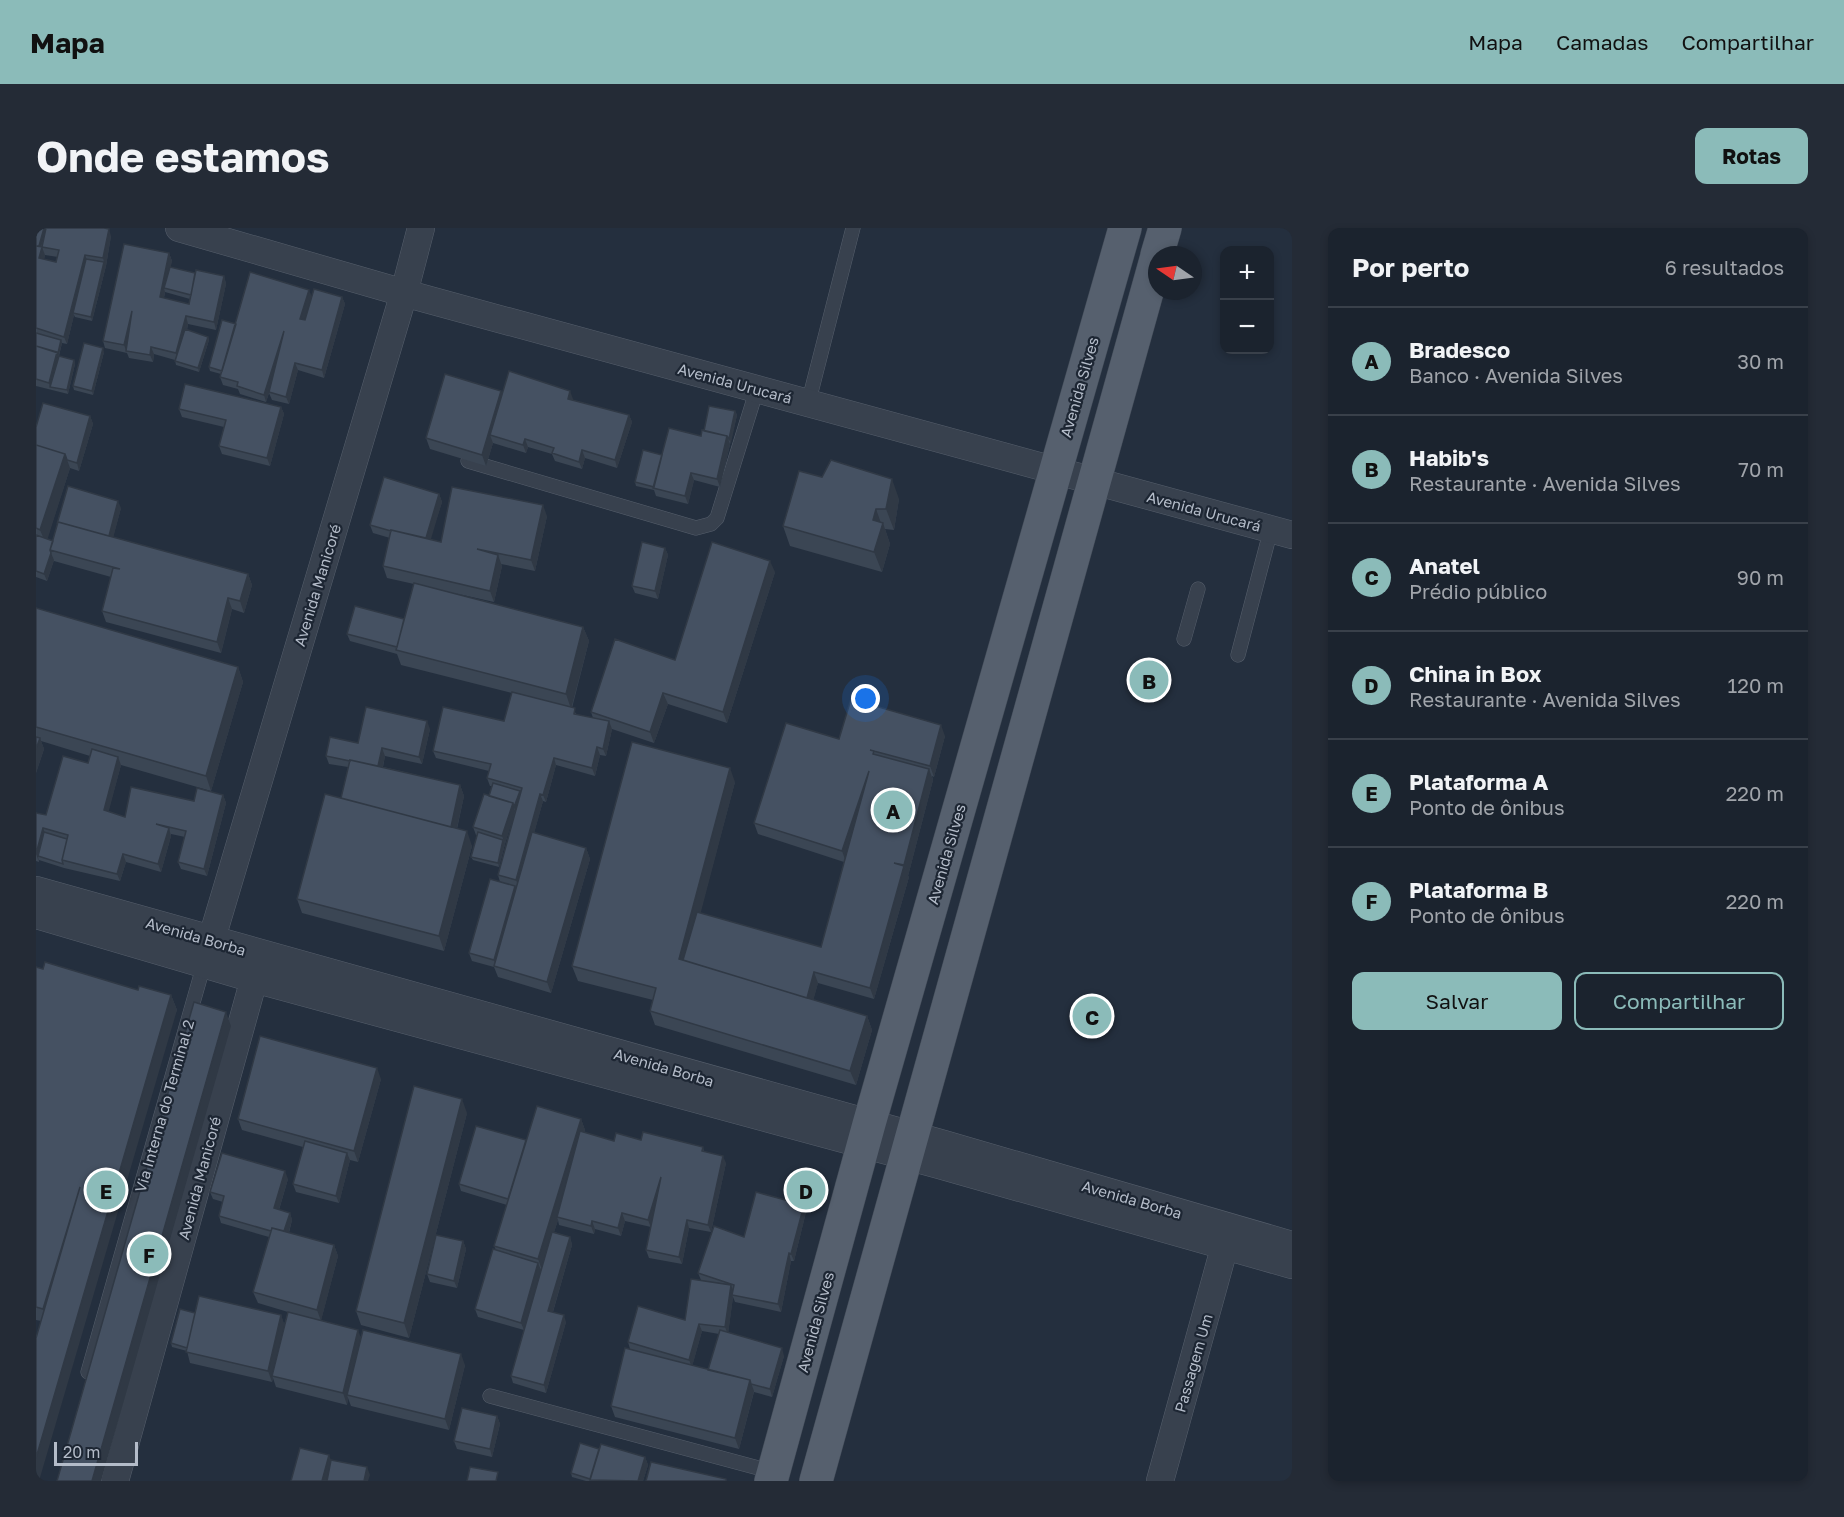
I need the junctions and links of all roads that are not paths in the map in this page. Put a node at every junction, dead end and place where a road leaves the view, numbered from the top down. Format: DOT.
graph roads {
  1 [pos="179,228"];
  2 [pos="422,228"];
  3 [pos="853,228"];
  4 [pos="1125,228"];
  5 [pos="1165,228"];
  6 [pos="1160,246"];
  7 [pos="1148,287"];
  8 [pos="405,293"];
  9 [pos="757,389"];
  10 [pos="808,404"];
  11 [pos="452,456"];
  12 [pos="1055,472"];
  13 [pos="1094,480"];
  14 [pos="1281,532"];
  15 [pos="1198,589"];
  16 [pos="1184,639"];
  17 [pos="1238,655"];
  18 [pos="36,890"];
  19 [pos="36,915"];
  20 [pos="208,952"];
  21 [pos="254,979"];
  22 [pos="866,1135"];
  23 [pos="911,1147"];
  24 [pos="1226,1245"];
  25 [pos="1292,1245"];
  26 [pos="1292,1265"];
  27 [pos="83,1390"];
  28 [pos="490,1396"];
  29 [pos="772,1477"];
  30 [pos="116,1481"];
  31 [pos="816,1481"];
  32 [pos="1160,1481"];
  1 -- 8 [label="street, Avenida Urucará"];
  2 -- 8 [label="street, Avenida Manicoré"];
  3 -- 10 [label="lane"];
  4 -- 12 [label="main road, Avenida Silves"];
  5 -- 6 [label="main road"];
  7 -- 13 [label="main road"];
  8 -- 9 [label="street, Avenida Urucará"];
  8 -- 20 [label="street, Avenida Manicoré"];
  9 -- 10 [label="street, Avenida Urucará"];
  9 -- 11 [label="lane"];
  10 -- 12 [label="street, Avenida Urucará"];
  12 -- 13 [label="street, Avenida Urucará"];
  12 -- 22 [label="main road, Avenida Silves"];
  13 -- 14 [label="street, Avenida Urucará"];
  13 -- 23 [label="main road"];
  14 -- 17 [label="lane"];
  15 -- 16 [label="lane"];
  18 -- 20 [label="street, Avenida Borba"];
  19 -- 20 [label="street, Avenida Borba"];
  20 -- 21 [label="street, Avenida Borba"];
  20 -- 22 [label="street, Avenida Borba"];
  20 -- 27 [label="lane, Via Interna do Terminal 2"];
  21 -- 22 [label="street, Avenida Borba"];
  21 -- 30 [label="street, Avenida Manicoré"];
  22 -- 23 [label="street, Avenida Borba"];
  22 -- 29 [label="main road, Avenida Silves"];
  23 -- 24 [label="street, Avenida Borba"];
  23 -- 25 [label="street, Avenida Borba"];
  23 -- 31 [label="main road"];
  24 -- 26 [label="street, Avenida Borba"];
  24 -- 32 [label="street, Passagem Um"];
  28 -- 29 [label="lane"];
}
